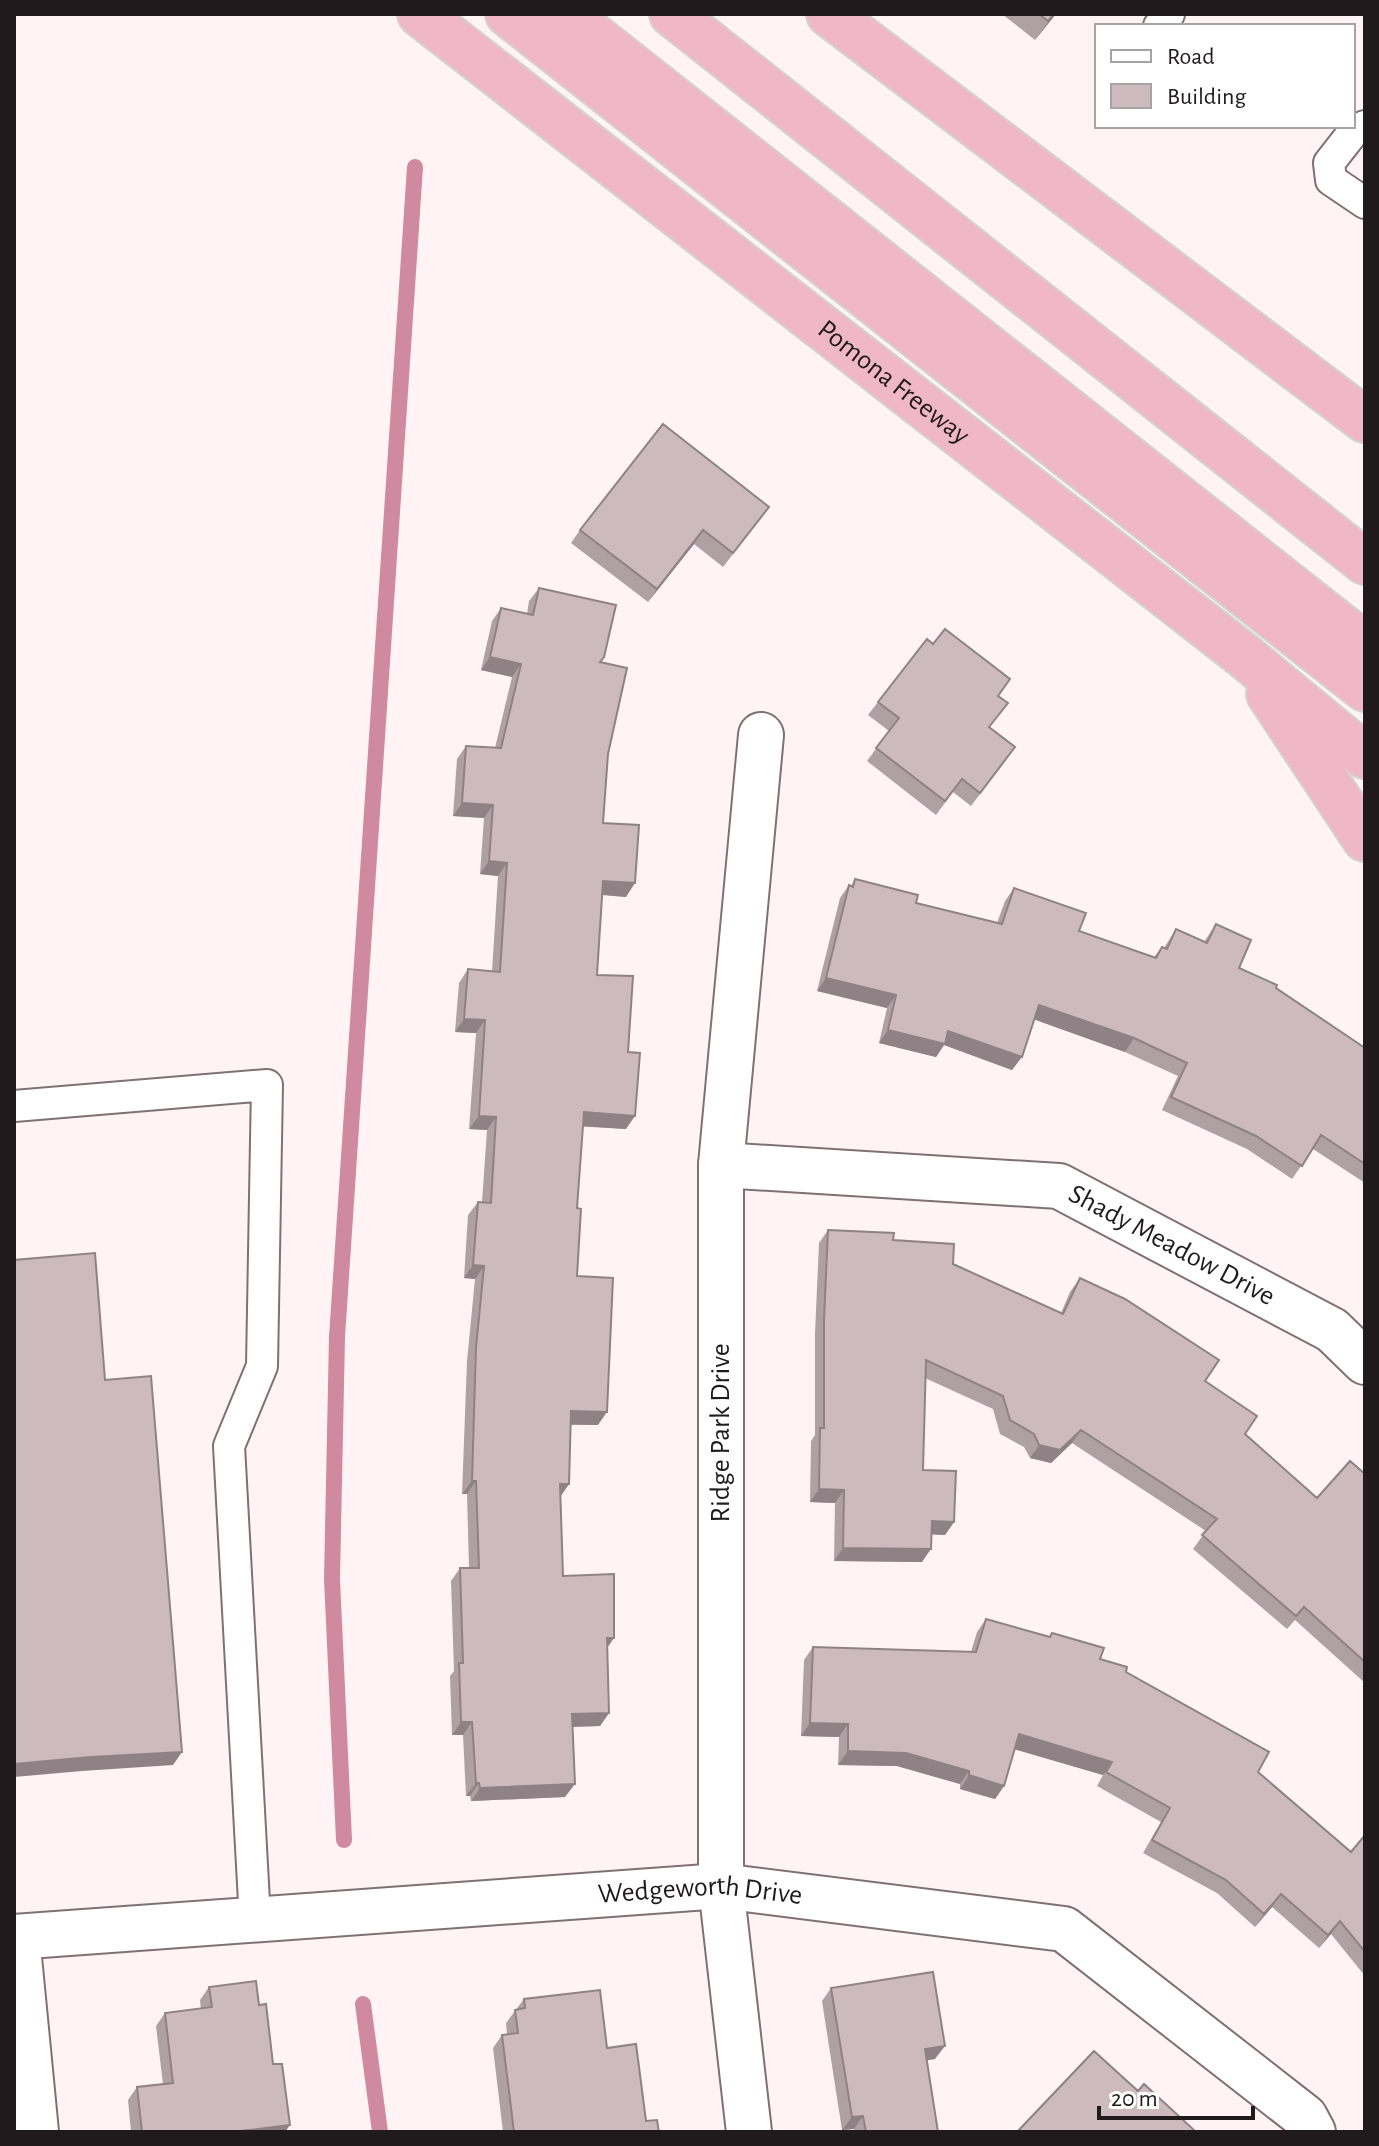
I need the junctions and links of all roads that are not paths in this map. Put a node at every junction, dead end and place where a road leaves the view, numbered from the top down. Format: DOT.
graph roads {
  1 [pos="420,14"];
  2 [pos="508,14"];
  3 [pos="566,14"];
  4 [pos="672,14"];
  5 [pos="829,14"];
  6 [pos="1365,126"];
  7 [pos="1365,203"];
  8 [pos="1365,420"];
  9 [pos="1365,562"];
  10 [pos="1365,645"];
  11 [pos="1243,655"];
  12 [pos="1365,689"];
  13 [pos="761,735"];
  14 [pos="1365,756"];
  15 [pos="1365,839"];
  16 [pos="14,1106"];
  17 [pos="721,1165"];
  18 [pos="1365,1362"];
  19 [pos="721,1886"];
  20 [pos="255,1920"];
  21 [pos="15,1937"];
  22 [pos="36,2132"];
  23 [pos="749,2132"];
  24 [pos="1313,2132"];
  1 -- 11 [label="highway, Pomona Freeway"];
  2 -- 12 [label="highway"];
  3 -- 10 [label="highway"];
  4 -- 9 [label="highway"];
  5 -- 8 [label="highway"];
  6 -- 7 [label="lane"];
  11 -- 14 [label="highway, Pomona Freeway"];
  11 -- 15 [label="highway"];
  13 -- 17 [label="street, Ridge Park Drive"];
  16 -- 20 [label="lane"];
  17 -- 18 [label="street, Shady Meadow Drive"];
  17 -- 19 [label="street, Ridge Park Drive"];
  19 -- 20 [label="street, Wedgeworth Drive"];
  19 -- 23 [label="street, Ridge Park Drive"];
  19 -- 24 [label="street, Wedgeworth Drive"];
  20 -- 21 [label="street, Wedgeworth Drive"];
  21 -- 22 [label="street"];
}
